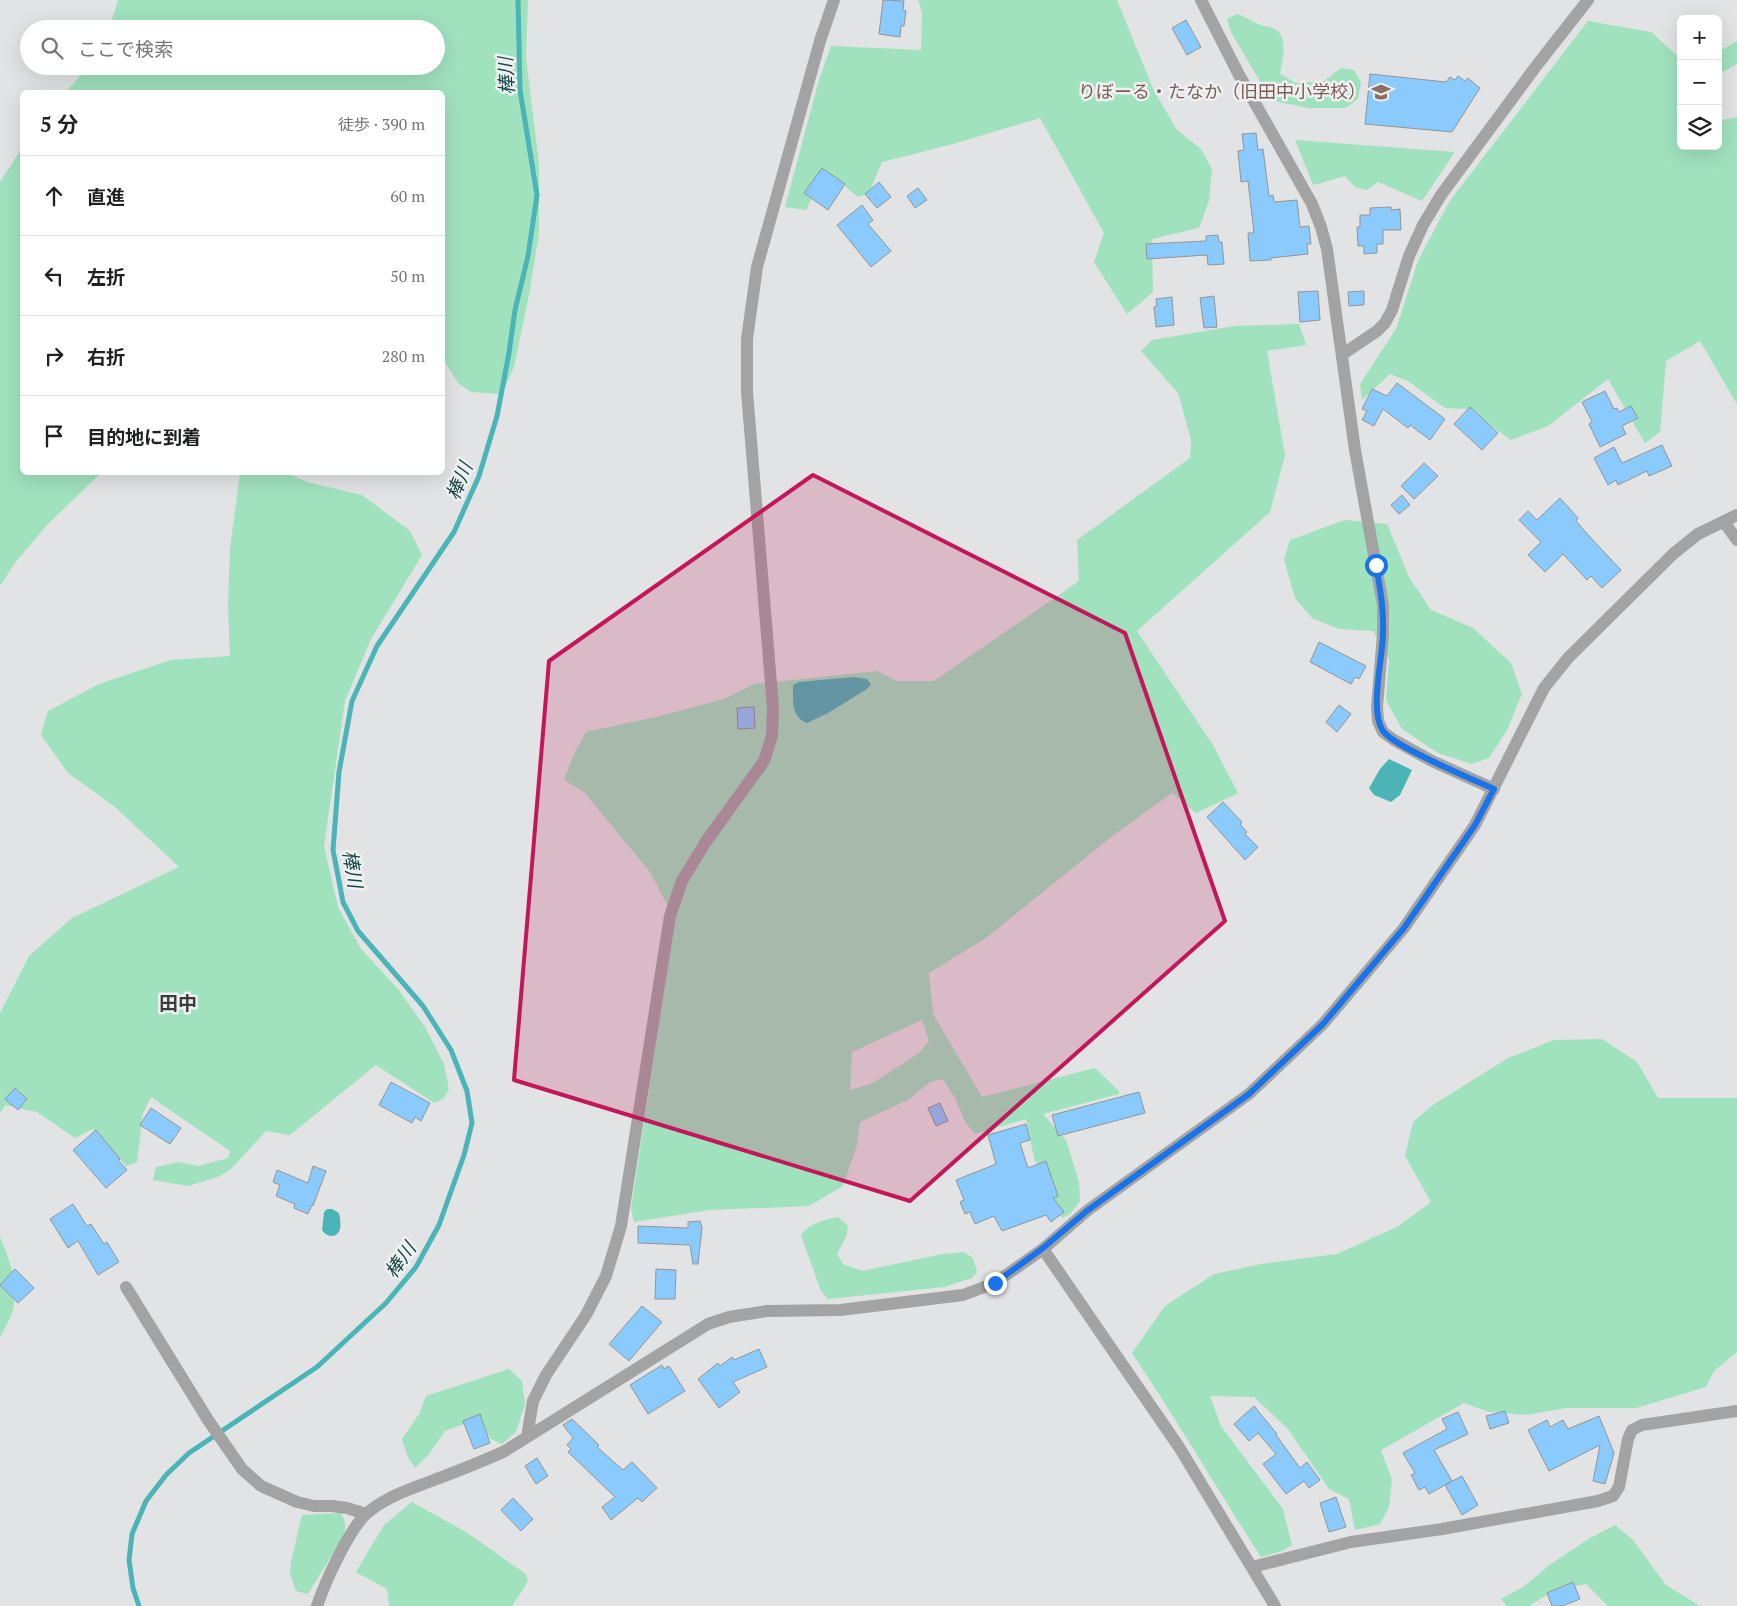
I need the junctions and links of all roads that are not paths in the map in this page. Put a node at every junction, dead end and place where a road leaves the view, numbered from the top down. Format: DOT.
graph roads {
  1 [pos="834,0"];
  2 [pos="1201,0"];
  3 [pos="1588,0"];
  4 [pos="1343,354"];
  5 [pos="1737,516"];
  6 [pos="1724,522"];
  7 [pos="1737,540"];
  8 [pos="1494,789"];
  9 [pos="1043,1248"];
  10 [pos="126,1287"];
  11 [pos="1737,1411"];
  12 [pos="527,1437"];
  13 [pos="366,1514"];
  14 [pos="1252,1567"];
  15 [pos="317,1606"];
  16 [pos="1275,1606"];
  1 -- 12 [label="street"];
  2 -- 4 [label="street"];
  3 -- 4 [label="street"];
  4 -- 8 [label="street"];
  5 -- 6 [label="street"];
  6 -- 7 [label="street"];
  6 -- 8 [label="street"];
  8 -- 9 [label="street"];
  9 -- 12 [label="street"];
  9 -- 14 [label="street"];
  10 -- 13 [label="street"];
  11 -- 14 [label="street"];
  12 -- 13 [label="street"];
  13 -- 15 [label="street"];
  14 -- 16 [label="street"];
}
